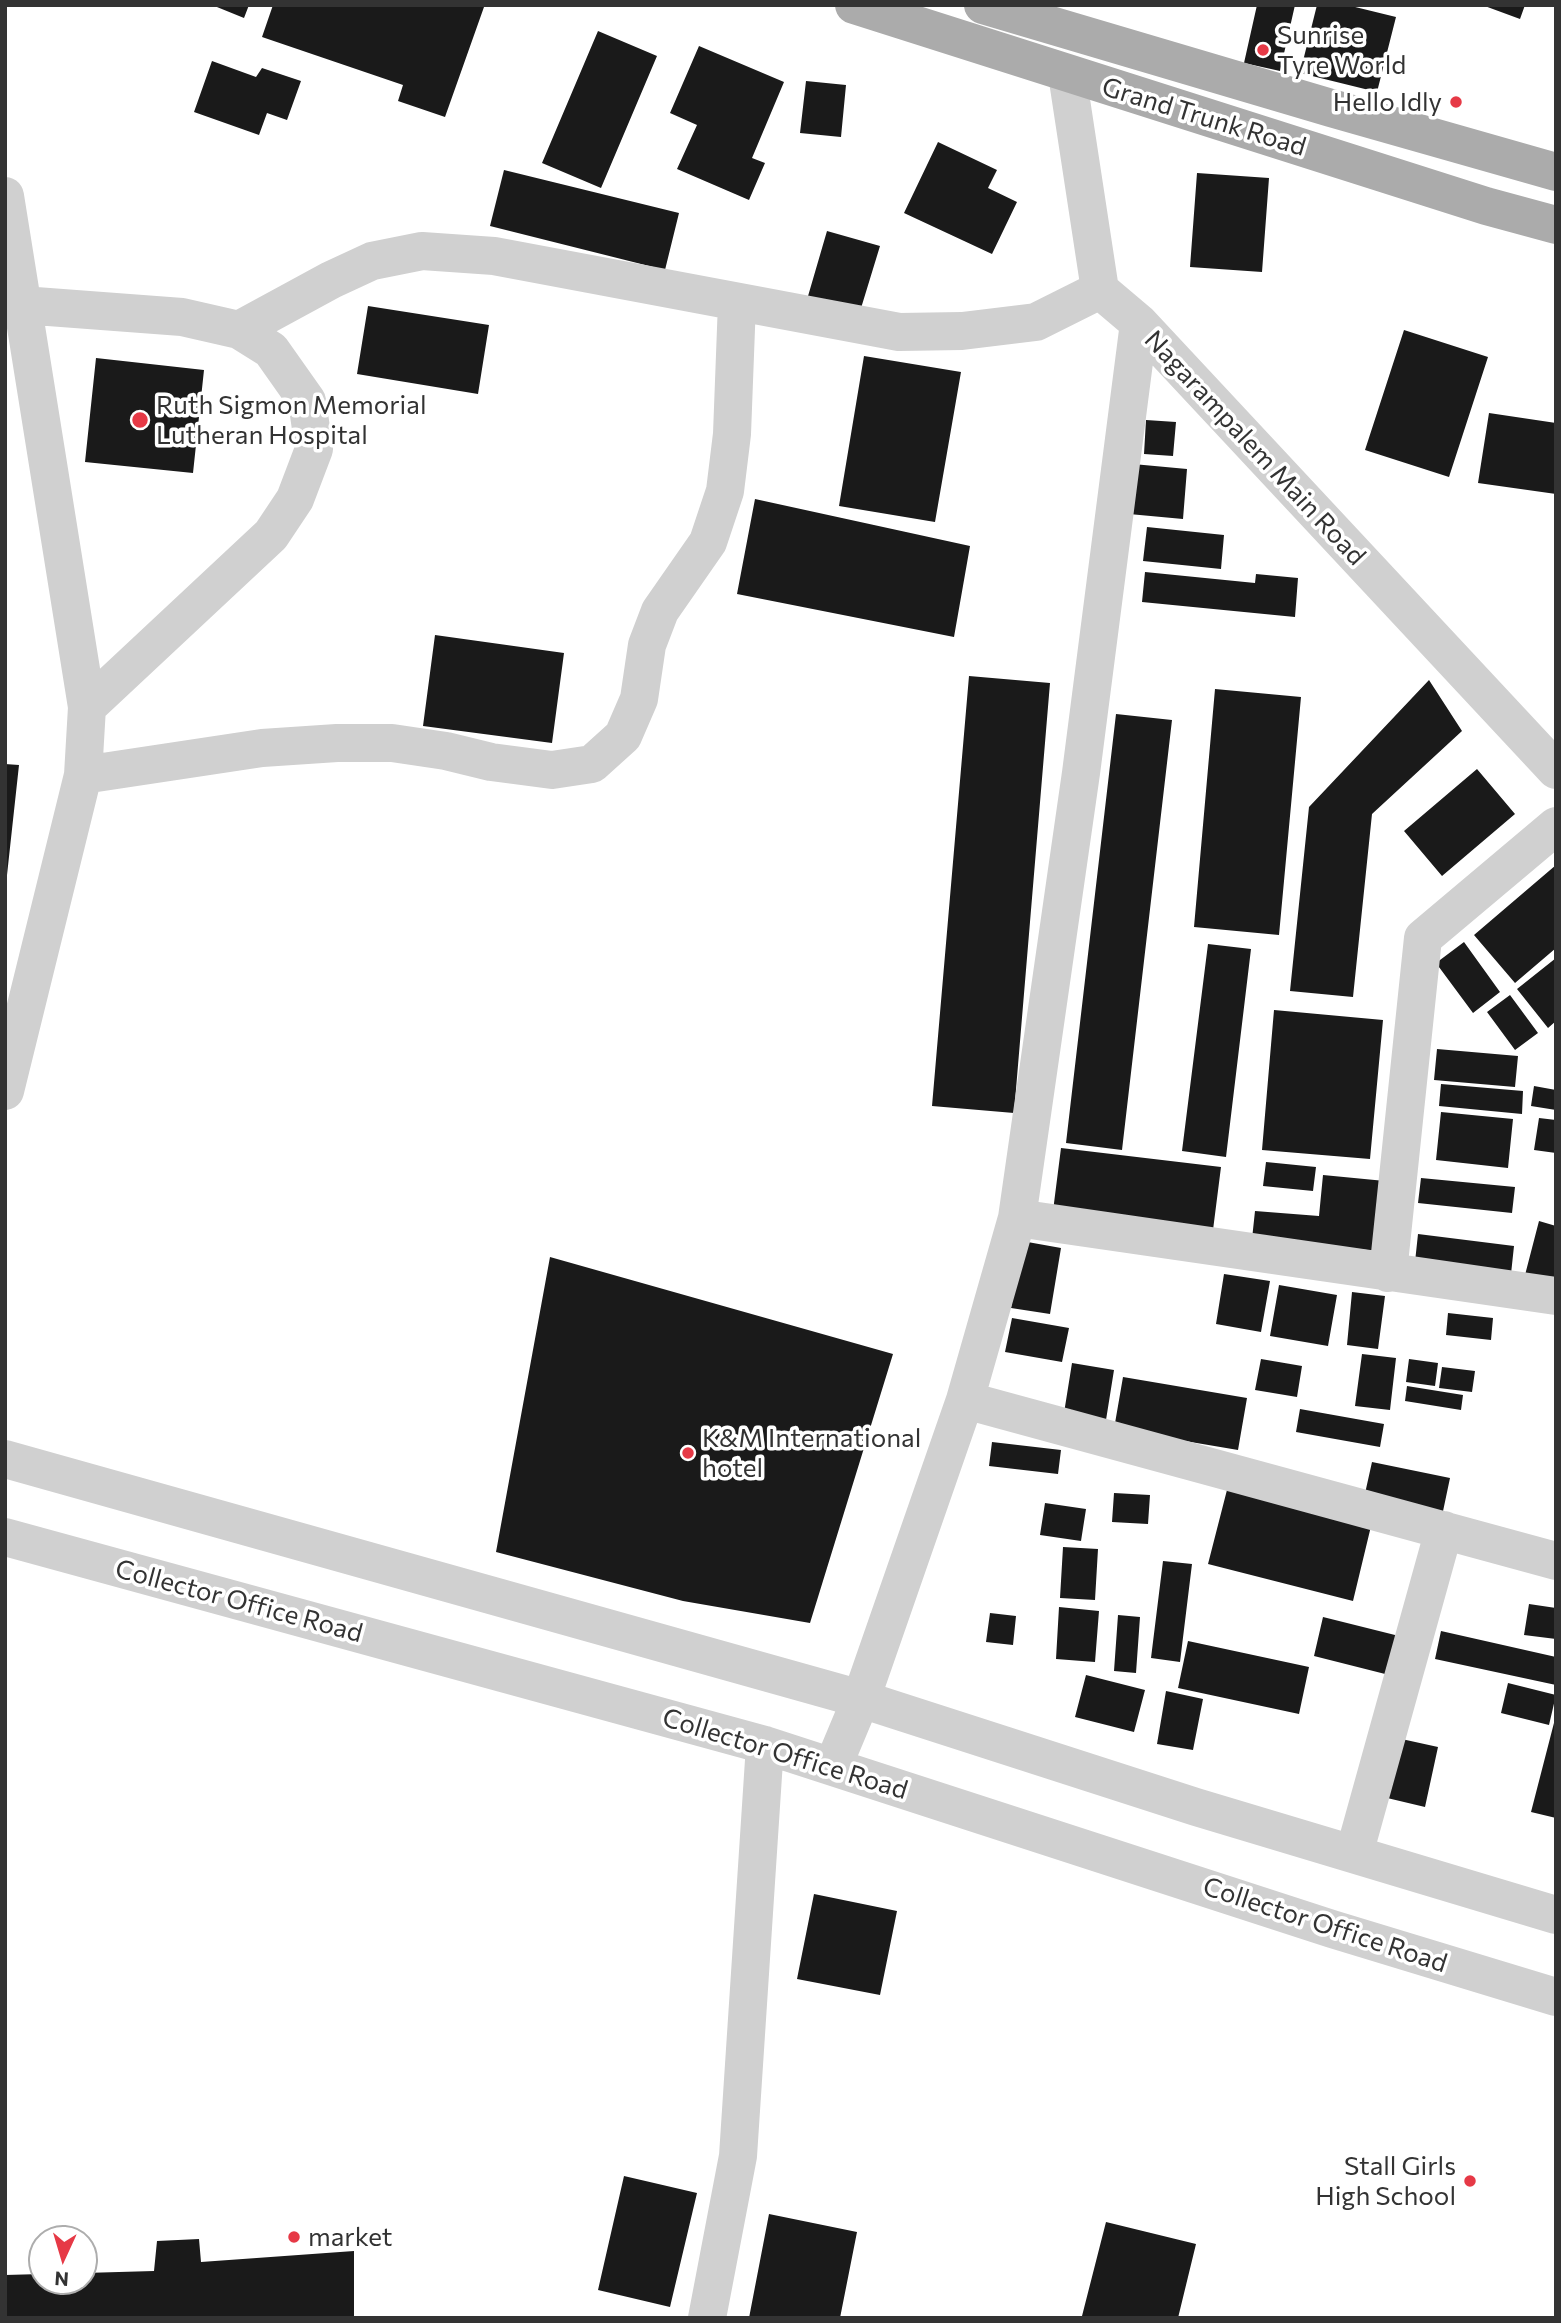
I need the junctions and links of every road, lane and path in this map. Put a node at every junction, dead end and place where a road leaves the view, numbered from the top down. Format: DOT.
graph roads {
  1 [pos="854,5"];
  2 [pos="999,8"];
  3 [pos="1067,74"];
  4 [pos="1556,172"];
  5 [pos="5,196"];
  6 [pos="1556,225"];
  7 [pos="1100,289"];
  8 [pos="737,302"];
  9 [pos="22,305"];
  10 [pos="1139,323"];
  11 [pos="239,330"];
  12 [pos="87,707"];
  13 [pos="1556,770"];
  14 [pos="83,775"];
  15 [pos="1556,826"];
  16 [pos="5,1091"];
  17 [pos="1017,1218"];
  18 [pos="1388,1273"];
  19 [pos="1556,1296"];
  20 [pos="965,1400"];
  21 [pos="5,1459"];
  22 [pos="1444,1531"];
  23 [pos="5,1537"];
  24 [pos="1556,1562"];
  25 [pos="861,1699"];
  26 [pos="765,1745"];
  27 [pos="833,1766"];
  28 [pos="1354,1854"];
  29 [pos="1556,1915"];
  30 [pos="1556,1997"];
  31 [pos="707,2318"];
  1 -- 3 [label="main road, Grand Trunk Road"];
  2 -- 4 [label="main road, Grand Trunk Road"];
  3 -- 6 [label="main road, Grand Trunk Road"];
  3 -- 7 [label="street"];
  5 -- 9 [label="street"];
  7 -- 8 [label="street"];
  7 -- 10 [label="street, Nagarampalem Main Road"];
  8 -- 11 [label="street"];
  8 -- 14 [label="street"];
  9 -- 11 [label="street"];
  9 -- 12 [label="street"];
  10 -- 13 [label="street, Nagarampalem Main Road"];
  10 -- 17 [label="street"];
  11 -- 12 [label="street"];
  12 -- 14 [label="street"];
  14 -- 16 [label="street"];
  15 -- 18 [label="street"];
  17 -- 18 [label="street"];
  17 -- 20 [label="street"];
  18 -- 19 [label="street"];
  20 -- 22 [label="street"];
  20 -- 25 [label="street"];
  21 -- 25 [label="street"];
  22 -- 24 [label="street"];
  22 -- 28 [label="street"];
  23 -- 26 [label="street, Collector Office Road"];
  25 -- 27 [label="street"];
  25 -- 28 [label="street"];
  26 -- 27 [label="street, Collector Office Road"];
  26 -- 31 [label="street"];
  27 -- 30 [label="street, Collector Office Road"];
  28 -- 29 [label="street"];
}
